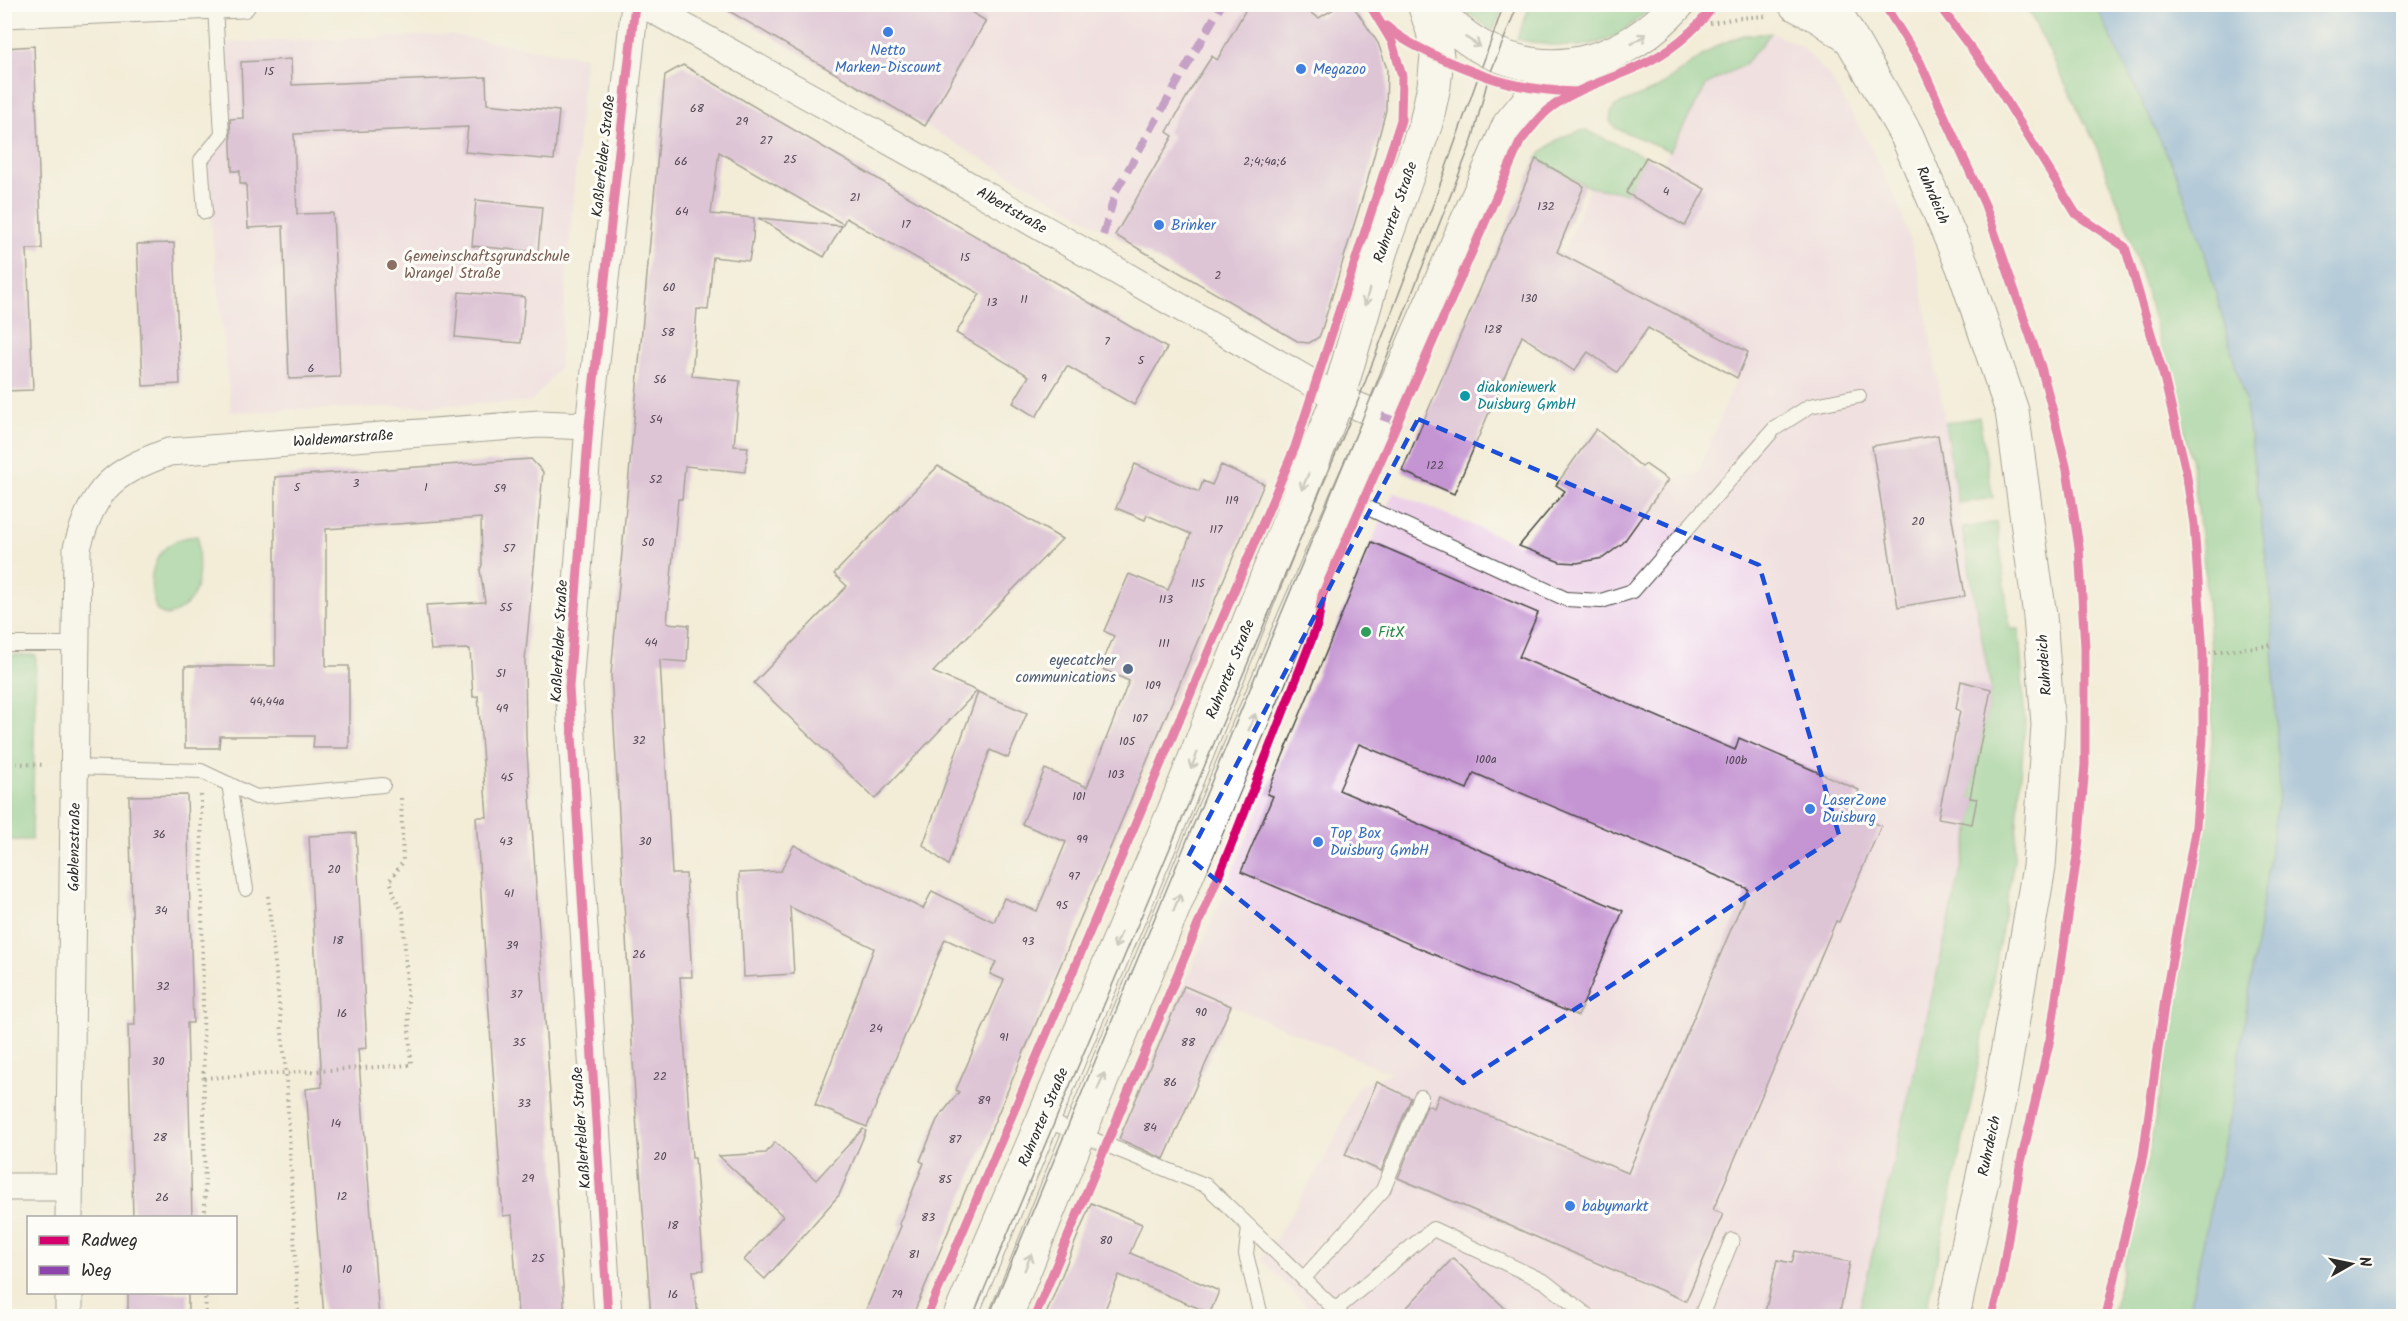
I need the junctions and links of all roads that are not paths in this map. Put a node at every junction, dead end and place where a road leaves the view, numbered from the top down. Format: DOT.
graph roads {
  1 [pos="242,4"];
  2 [pos="635,4"];
  3 [pos="643,4"];
  4 [pos="1426,4"];
  5 [pos="1831,4"];
  6 [pos="215,6"];
  7 [pos="1784,10"];
  8 [pos="4,14"];
  9 [pos="1689,15"];
  10 [pos="1853,41"];
  11 [pos="1593,62"];
  12 [pos="205,212"];
  13 [pos="1859,396"];
  14 [pos="1338,398"];
  15 [pos="1382,416"];
  16 [pos="589,426"];
  17 [pos="107,484"];
  18 [pos="1346,498"];
  19 [pos="4,644"];
  20 [pos="76,644"];
  21 [pos="75,767"];
  22 [pos="230,784"];
  23 [pos="383,785"];
  24 [pos="246,889"];
  25 [pos="1421,1096"];
  26 [pos="1042,1119"];
  27 [pos="1079,1134"];
  28 [pos="69,1187"];
  29 [pos="4,1188"];
  30 [pos="69,1216"];
  31 [pos="1249,1227"];
  32 [pos="1732,1240"];
  33 [pos="1303,1280"];
  34 [pos="69,1294"];
  35 [pos="1339,1313"];
  36 [pos="69,1317"];
  37 [pos="608,1317"];
  38 [pos="960,1317"];
  39 [pos="1006,1317"];
  40 [pos="1261,1317"];
  41 [pos="1588,1317"];
  42 [pos="1701,1317"];
  43 [pos="1953,1317"];
  1 -- 6 [label="street"];
  2 -- 16 [label="street, Kaßlerfelder Straße"];
  3 -- 14 [label="street, Albertstraße"];
  4 -- 11 [label="main road, Ruhrorter Straße, one-way"];
  4 -- 14 [label="main road, Ruhrorter Straße, one-way"];
  5 -- 10 [label="main road, Ruhrdeich"];
  6 -- 8 [label="street"];
  6 -- 12 [label="lane"];
  7 -- 10 [label="main road, Ruhrdeich"];
  11 -- 9 [label="main road, Ruhrorter Straße, one-way"];
  10 -- 43 [label="main road, Ruhrdeich"];
  11 -- 15 [label="main road, Ruhrorter Straße"];
  13 -- 18 [label="lane"];
  14 -- 15 [label="street, Albertstraße"];
  14 -- 26 [label="main road, Ruhrorter Straße, one-way"];
  15 -- 18 [label="main road, Ruhrorter Straße"];
  16 -- 17 [label="street, Waldemarstraße"];
  16 -- 37 [label="street, Kaßlerfelder Straße"];
  17 -- 20 [label="street, Gablenzstraße"];
  27 -- 18 [label="main road, Ruhrorter Straße, one-way"];
  19 -- 20 [label="lane"];
  20 -- 21 [label="street, Gablenzstraße"];
  21 -- 22 [label="lane"];
  21 -- 28 [label="street, Gablenzstraße"];
  22 -- 23 [label="lane"];
  22 -- 24 [label="lane"];
  25 -- 33 [label="lane"];
  26 -- 27 [label="lane"];
  26 -- 38 [label="main road, Ruhrorter Straße"];
  27 -- 31 [label="lane"];
  39 -- 27 [label="main road, Ruhrorter Straße, one-way"];
  28 -- 29 [label="street"];
  28 -- 30 [label="street, Gablenzstraße"];
  31 -- 33 [label="lane"];
  31 -- 40 [label="lane"];
  32 -- 42 [label="lane"];
  33 -- 35 [label="lane"];
  34 -- 36 [label="street"];
  35 -- 41 [label="lane"];
}
